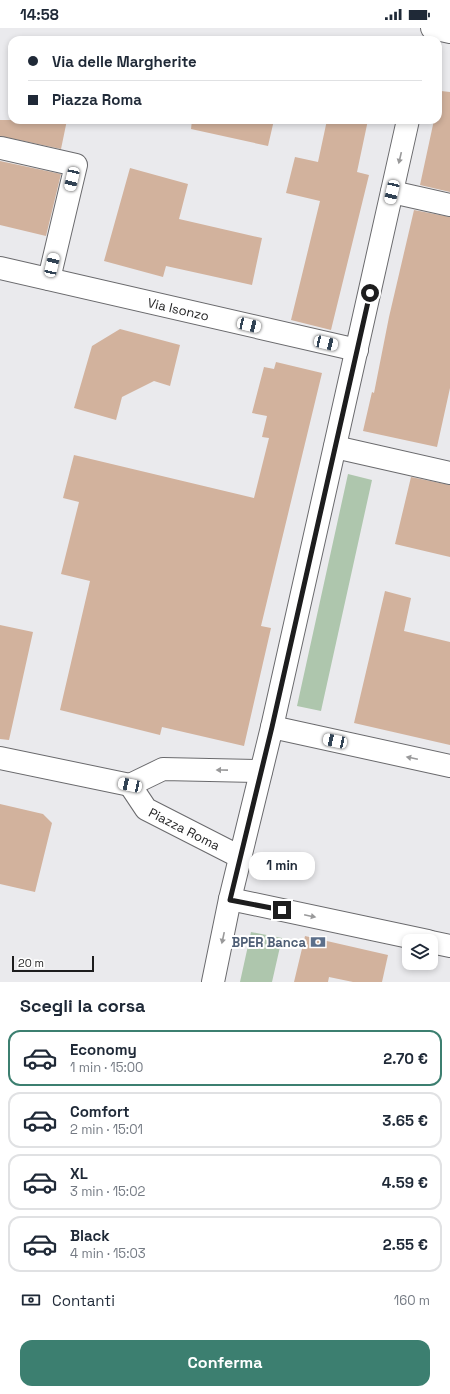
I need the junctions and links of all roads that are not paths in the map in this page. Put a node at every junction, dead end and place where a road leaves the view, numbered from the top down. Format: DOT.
graph roads {
  1 [pos="431,28"];
  2 [pos="450,32"];
  3 [pos="407,124"];
  4 [pos="1,148"];
  5 [pos="392,192"];
  6 [pos="450,205"];
  7 [pos="0,268"];
  8 [pos="49,279"];
  9 [pos="357,350"];
  10 [pos="335,446"];
  11 [pos="450,473"];
  12 [pos="272,727"];
  13 [pos="0,758"];
  14 [pos="450,766"];
  15 [pos="261,771"];
  16 [pos="130,785"];
  17 [pos="240,858"];
  18 [pos="230,900"];
  19 [pos="402,935"];
  20 [pos="438,943"];
  21 [pos="450,946"];
  22 [pos="213,982"];
  1 -- 2 [label="street"];
  3 -- 5 [label="street, one-way"];
  4 -- 8 [label="street"];
  5 -- 6 [label="street"];
  5 -- 9 [label="street"];
  7 -- 8 [label="street, Via Isonzo"];
  8 -- 9 [label="street, Via Isonzo"];
  9 -- 10 [label="street"];
  10 -- 11 [label="street"];
  10 -- 12 [label="street"];
  14 -- 12 [label="street, one-way"];
  12 -- 15 [label="street"];
  13 -- 16 [label="street"];
  15 -- 16 [label="street, one-way"];
  15 -- 17 [label="street"];
  16 -- 17 [label="street, Piazza Roma"];
  17 -- 18 [label="street"];
  18 -- 19 [label="street, one-way"];
  18 -- 22 [label="street, one-way"];
  20 -- 21 [label="street"];
}
